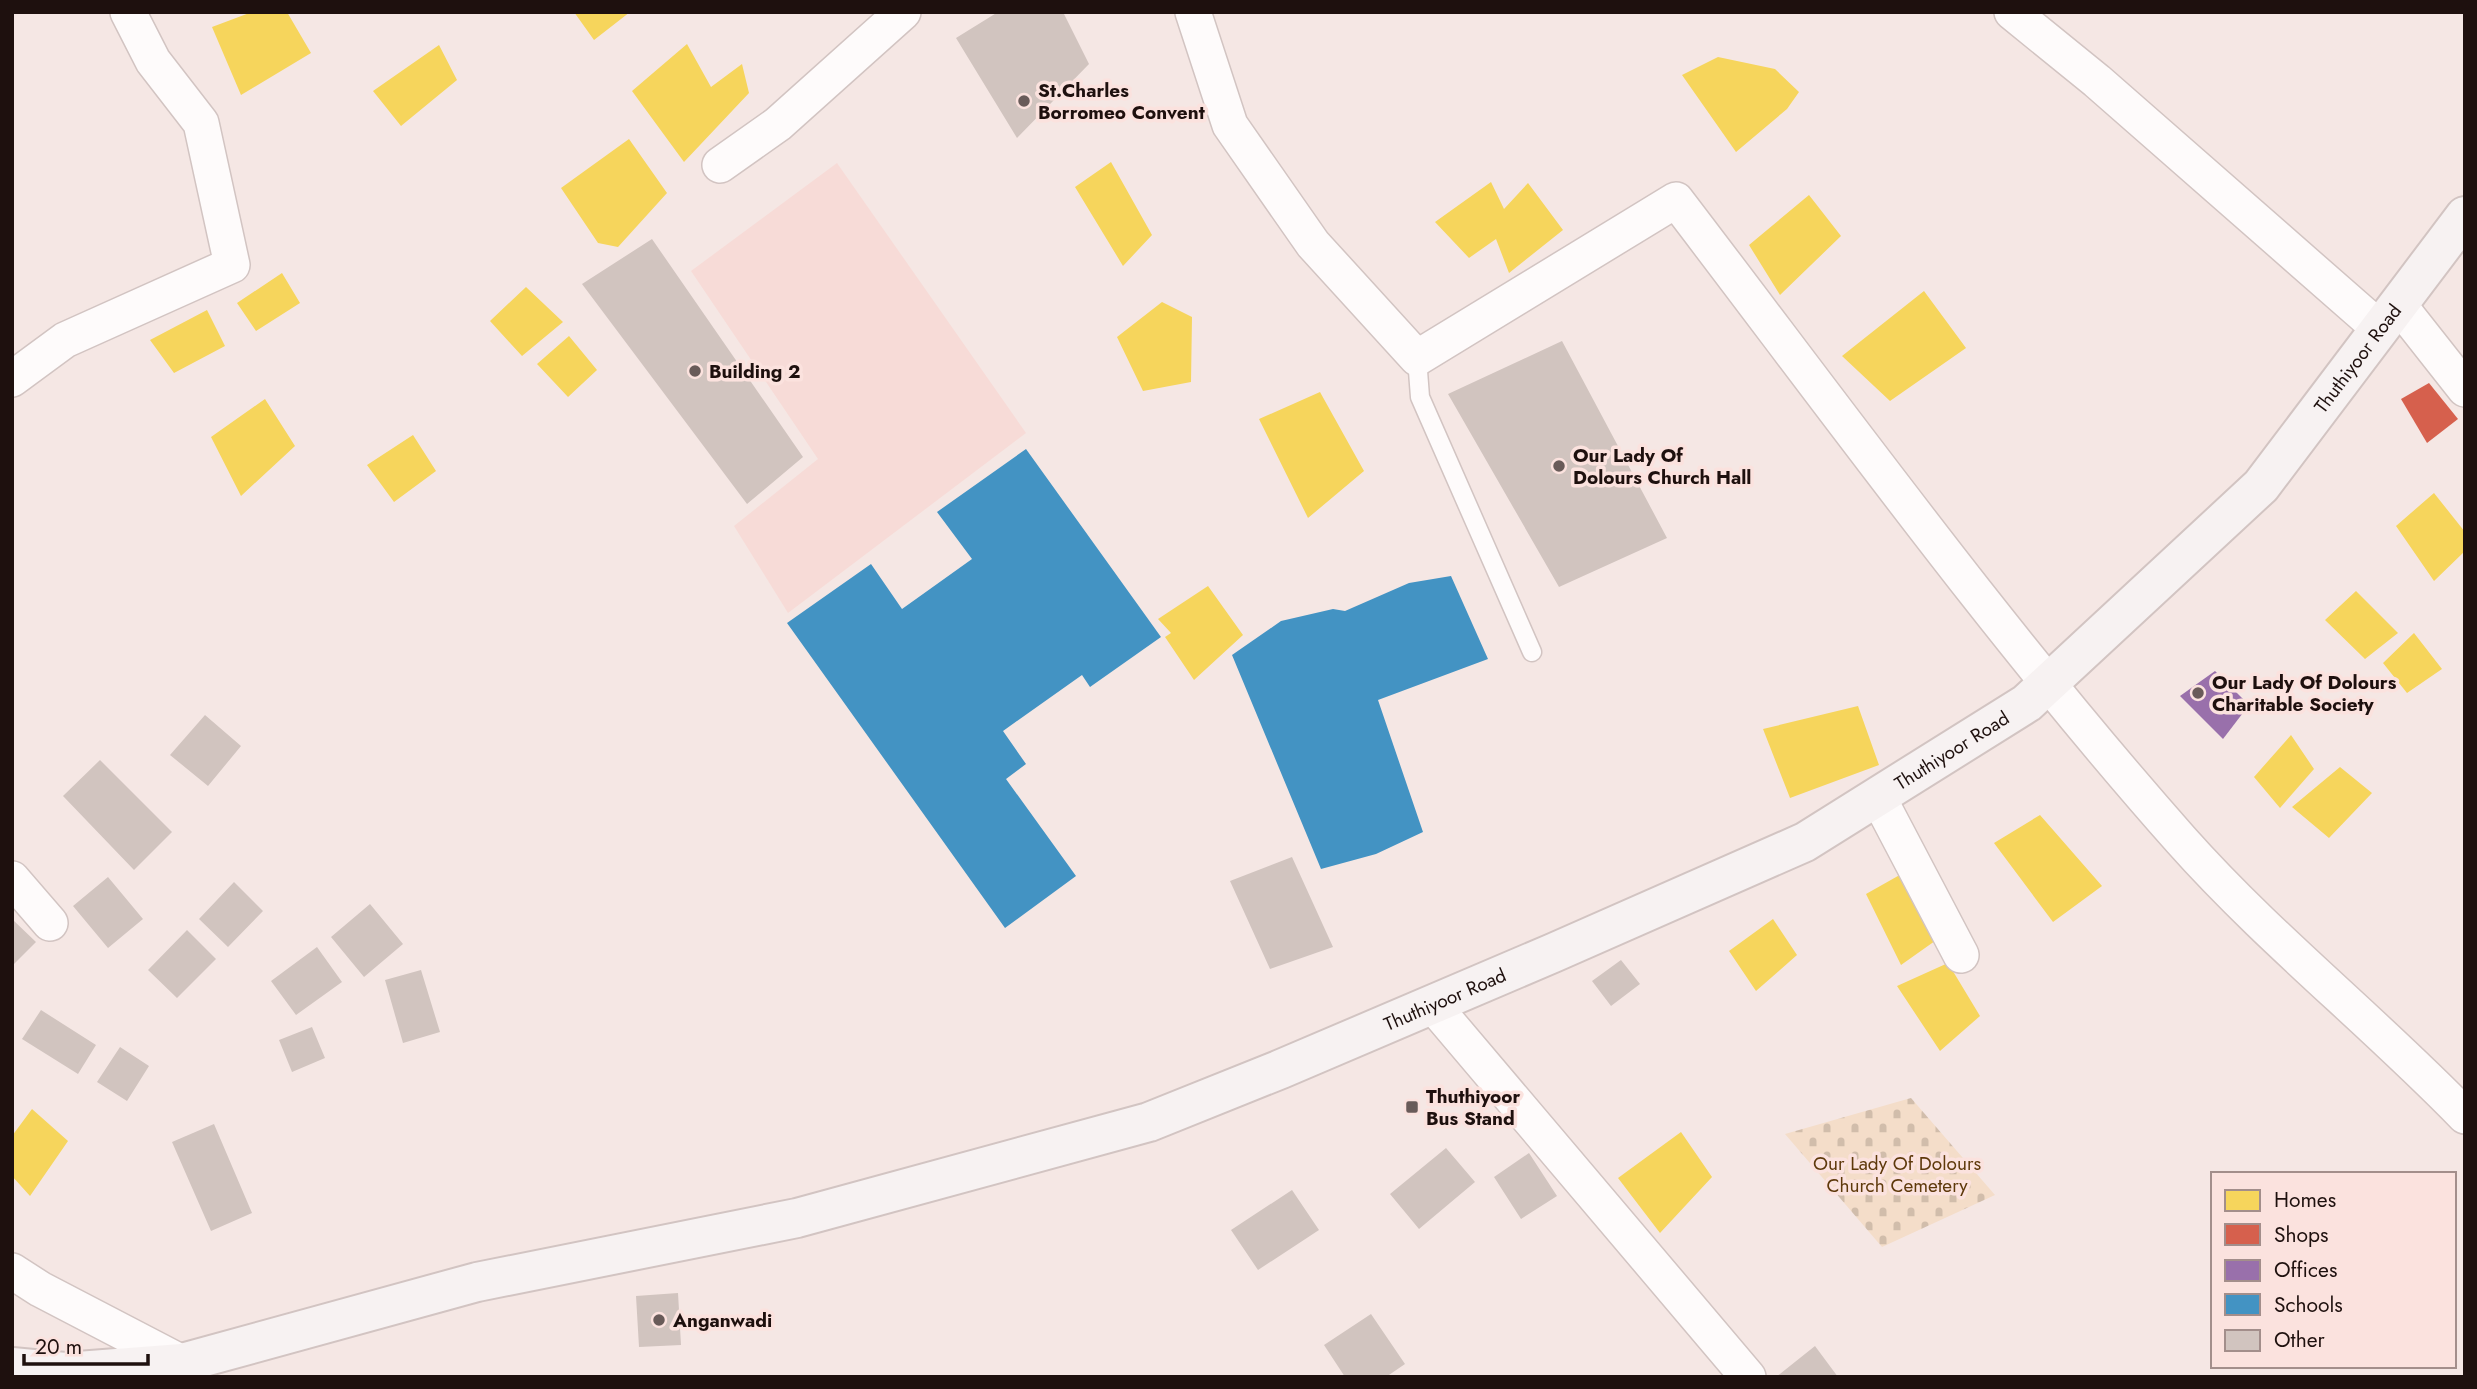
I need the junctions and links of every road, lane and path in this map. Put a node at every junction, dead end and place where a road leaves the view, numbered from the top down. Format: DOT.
graph roads {
  1 [pos="128,12"];
  2 [pos="903,12"];
  3 [pos="1193,12"];
  4 [pos="2012,12"];
  5 [pos="720,165"];
  6 [pos="2465,216"];
  7 [pos="2389,317"];
  8 [pos="1417,358"];
  9 [pos="12,379"];
  10 [pos="2465,389"];
  11 [pos="1532,652"];
  12 [pos="2048,685"];
  13 [pos="1878,797"];
  14 [pos="12,879"];
  15 [pos="50,923"];
  16 [pos="1961,955"];
  17 [pos="1432,1004"];
  18 [pos="2465,1116"];
  19 [pos="12,1271"];
  20 [pos="182,1363"];
  21 [pos="12,1367"];
  22 [pos="1748,1377"];
  1 -- 9 [label="street"];
  2 -- 5 [label="street"];
  3 -- 8 [label="street"];
  4 -- 7 [label="street"];
  6 -- 7 [label="main road, Thuthiyoor Road"];
  7 -- 10 [label="street"];
  7 -- 12 [label="main road, Thuthiyoor Road"];
  8 -- 11 [label="lane"];
  8 -- 12 [label="street"];
  12 -- 13 [label="main road, Thuthiyoor Road"];
  12 -- 18 [label="street"];
  13 -- 16 [label="street"];
  13 -- 17 [label="main road, Thuthiyoor Road"];
  14 -- 15 [label="street"];
  17 -- 20 [label="main road, Thuthiyoor Road"];
  17 -- 22 [label="street"];
  19 -- 20 [label="street"];
  20 -- 21 [label="main road, Thuthiyoor Road"];
}
